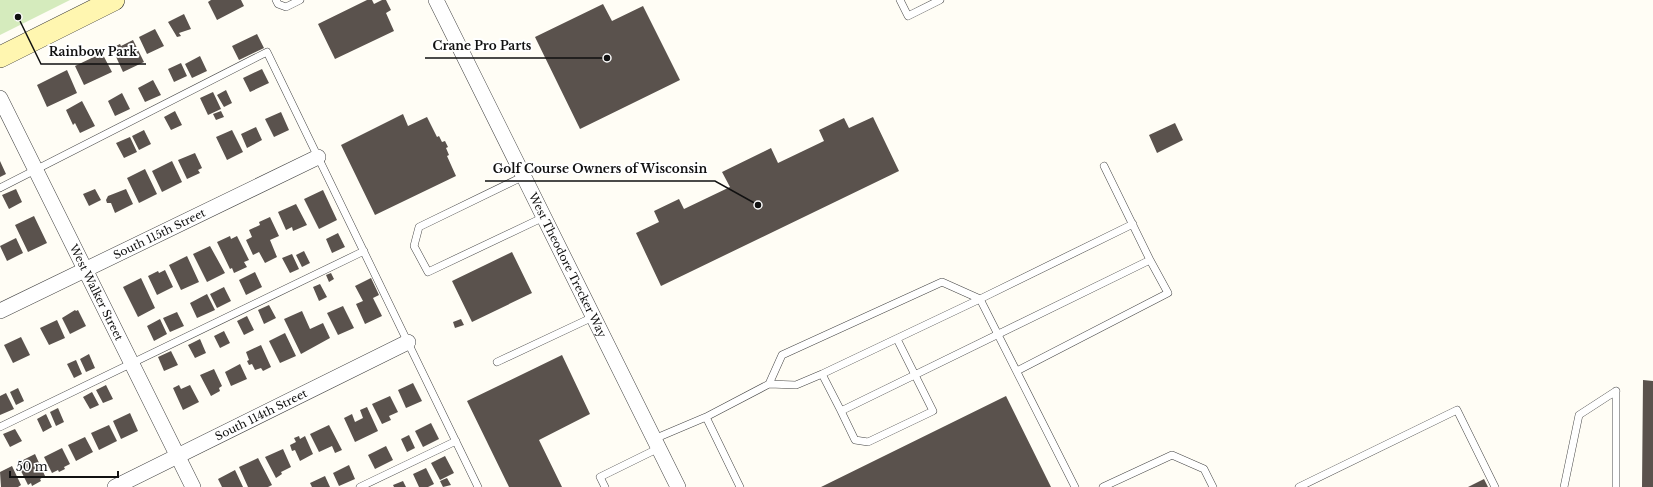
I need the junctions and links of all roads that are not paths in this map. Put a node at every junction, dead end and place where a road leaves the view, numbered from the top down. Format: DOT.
graph roads {
  1 [pos="114,0"];
  2 [pos="276,0"];
  3 [pos="300,0"];
  4 [pos="436,0"];
  5 [pos="900,0"];
  6 [pos="940,0"];
  7 [pos="0,57"];
  8 [pos="0,98"];
  9 [pos="318,157"];
  10 [pos="1104,166"];
  11 [pos="36,170"];
  12 [pos="524,176"];
  13 [pos="0,188"];
  14 [pos="544,216"];
  15 [pos="1132,224"];
  16 [pos="364,251"];
  17 [pos="1150,260"];
  18 [pos="86,270"];
  19 [pos="980,299"];
  20 [pos="0,311"];
  21 [pos="594,317"];
  22 [pos="998,335"];
  23 [pos="897,339"];
  24 [pos="408,342"];
  25 [pos="497,362"];
  26 [pos="132,364"];
  27 [pos="1017,371"];
  28 [pos="822,374"];
  29 [pos="915,375"];
  30 [pos="769,384"];
  31 [pos="841,411"];
  32 [pos="706,417"];
  33 [pos="0,427"];
  34 [pos="456,441"];
  35 [pos="657,444"];
  36 [pos="178,456"];
  37 [pos="115,487"];
  38 [pos="193,487"];
  39 [pos="360,487"];
  40 [pos="478,487"];
  41 [pos="605,487"];
  42 [pos="678,487"];
  43 [pos="740,487"];
  44 [pos="1075,487"];
  45 [pos="1103,487"];
  46 [pos="1213,487"];
  47 [pos="1299,487"];
  48 [pos="1495,487"];
  49 [pos="1564,487"];
  50 [pos="1616,487"];
  1 -- 7 [label="street"];
  2 -- 3 [label="lane"];
  4 -- 12 [label="street, West Theodore Trecker Way"];
  5 -- 6 [label="lane"];
  8 -- 11 [label="street, West Walker Street"];
  9 -- 11 [label="lane"];
  9 -- 16 [label="lane"];
  9 -- 18 [label="street, South 115th Street"];
  10 -- 15 [label="lane"];
  11 -- 13 [label="lane"];
  11 -- 18 [label="street, West Walker Street"];
  12 -- 14 [label="street, West Theodore Trecker Way"];
  12 -- 14 [label="lane"];
  14 -- 21 [label="street, West Theodore Trecker Way"];
  15 -- 17 [label="lane"];
  15 -- 19 [label="lane"];
  16 -- 24 [label="lane"];
  16 -- 26 [label="lane"];
  17 -- 22 [label="lane"];
  17 -- 27 [label="lane"];
  18 -- 20 [label="street, South 115th Street"];
  18 -- 26 [label="street, West Walker Street"];
  19 -- 22 [label="lane"];
  19 -- 23 [label="lane"];
  19 -- 30 [label="lane"];
  21 -- 25 [label="lane"];
  21 -- 35 [label="street, West Theodore Trecker Way"];
  22 -- 27 [label="lane"];
  22 -- 29 [label="lane"];
  23 -- 28 [label="lane"];
  23 -- 29 [label="lane"];
  24 -- 34 [label="lane"];
  24 -- 36 [label="street, South 114th Street"];
  26 -- 33 [label="lane"];
  26 -- 36 [label="street, West Walker Street"];
  27 -- 44 [label="lane"];
  28 -- 30 [label="lane"];
  28 -- 31 [label="lane"];
  29 -- 31 [label="lane"];
  29 -- 31 [label="lane"];
  30 -- 32 [label="lane"];
  32 -- 35 [label="lane"];
  32 -- 43 [label="lane"];
  34 -- 39 [label="lane"];
  34 -- 40 [label="lane"];
  35 -- 41 [label="lane"];
  35 -- 42 [label="street, West Theodore Trecker Way"];
  36 -- 37 [label="street, South 114th Street"];
  36 -- 38 [label="street, West Walker Street"];
  45 -- 46 [label="lane"];
  47 -- 48 [label="lane"];
  49 -- 50 [label="lane"];
}
